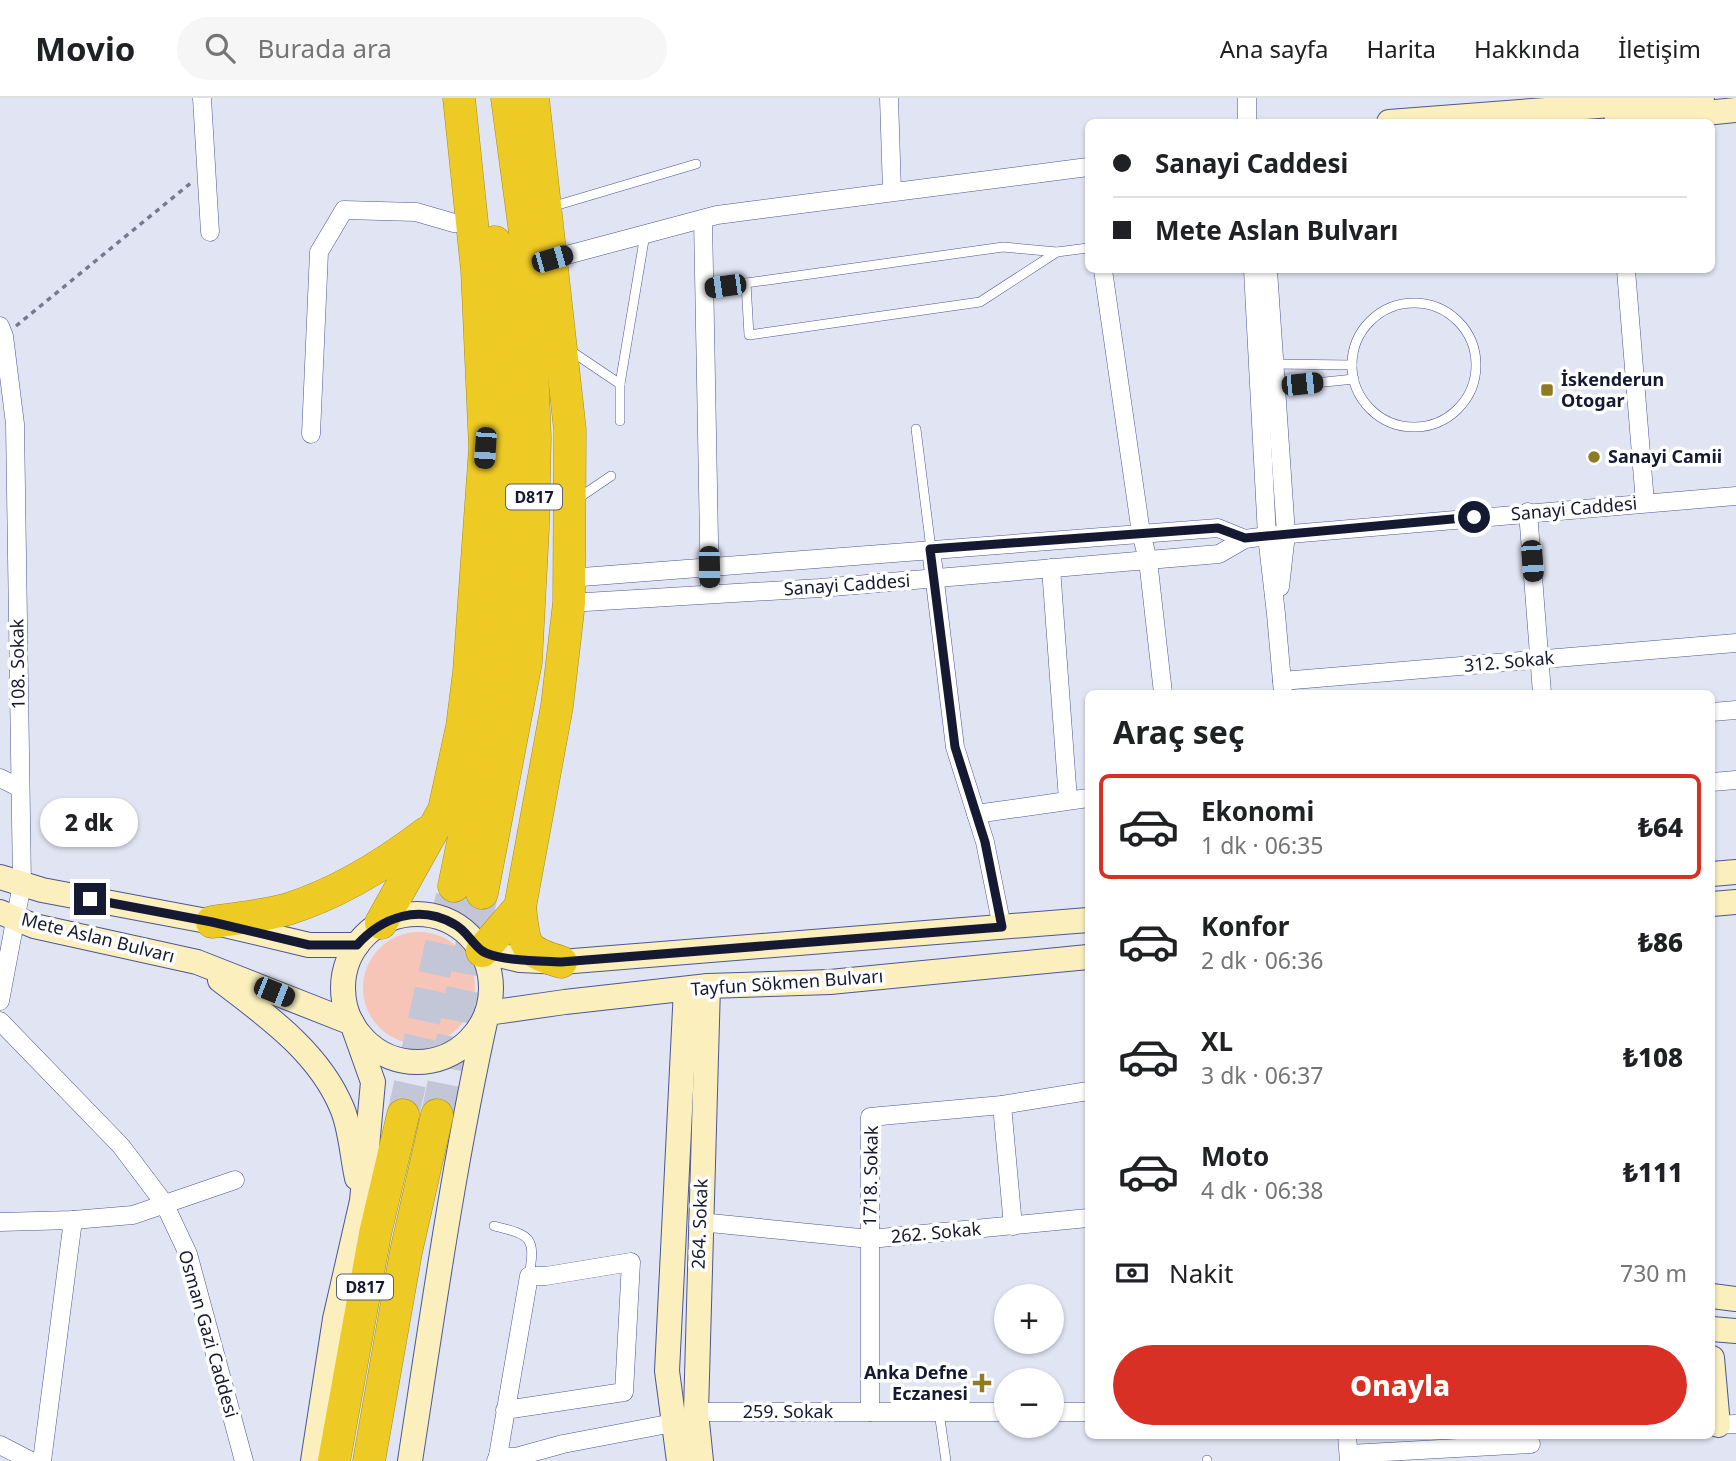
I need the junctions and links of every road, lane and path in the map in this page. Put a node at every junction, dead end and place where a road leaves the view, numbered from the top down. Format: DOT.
graph roads {
  1 [pos="202,98"];
  2 [pos="459,98"];
  3 [pos="476,98"];
  4 [pos="508,98"];
  5 [pos="533,98"];
  6 [pos="889,98"];
  7 [pos="1247,98"];
  8 [pos="1702,98"];
  9 [pos="1736,110"];
  10 [pos="1247,119"];
  11 [pos="1428,119"];
  12 [pos="1646,119"];
  13 [pos="696,164"];
  14 [pos="1085,168"];
  15 [pos="206,170"];
  16 [pos="892,191"];
  17 [pos="546,208"];
  18 [pos="703,219"];
  19 [pos="472,223"];
  20 [pos="210,232"];
  21 [pos="645,233"];
  22 [pos="1085,248"];
  23 [pos="1057,252"];
  24 [pos="552,259"];
  25 [pos="1103,273"];
  26 [pos="1253,273"];
  27 [pos="1268,273"];
  28 [pos="1626,273"];
  29 [pos="746,283"];
  30 [pos="704,289"];
  31 [pos="2,331"];
  32 [pos="561,345"];
  33 [pos="1275,364"];
  34 [pos="1352,365"];
  35 [pos="1354,379"];
  36 [pos="620,384"];
  37 [pos="1276,387"];
  38 [pos="621,421"];
  39 [pos="916,429"];
  40 [pos="311,434"];
  41 [pos="611,476"];
  42 [pos="1736,496"];
  43 [pos="1645,503"];
  44 [pos="570,504"];
  45 [pos="1528,512"];
  46 [pos="1141,533"];
  47 [pos="1286,534"];
  48 [pos="1266,536"];
  49 [pos="1245,538"];
  50 [pos="930,549"];
  51 [pos="1148,560"];
  52 [pos="709,567"];
  53 [pos="1051,568"];
  54 [pos="933,578"];
  55 [pos="569,591"];
  56 [pos="710,594"];
  57 [pos="1276,614"];
  58 [pos="1736,643"];
  59 [pos="1540,659"];
  60 [pos="1282,687"];
  61 [pos="1163,690"];
  62 [pos="1542,690"];
  63 [pos="1736,710"];
  64 [pos="1715,712"];
  65 [pos="0,778"];
  66 [pos="1736,780"];
  67 [pos="1715,782"];
  68 [pos="20,788"];
  69 [pos="1085,798"];
  70 [pos="1068,800"];
  71 [pos="444,810"];
  72 [pos="976,814"];
  73 [pos="1736,872"];
  74 [pos="1715,874"];
  75 [pos="11,881"];
  76 [pos="1736,902"];
  77 [pos="1715,904"];
  78 [pos="520,907"];
  79 [pos="8,916"];
  80 [pos="1085,920"];
  81 [pos="212,922"];
  82 [pos="381,923"];
  83 [pos="1002,927"];
  84 [pos="357,945"];
  85 [pos="482,951"];
  86 [pos="1085,957"];
  87 [pos="197,962"];
  88 [pos="561,962"];
  89 [pos="1004,965"];
  90 [pos="697,988"];
  91 [pos="0,1001"];
  92 [pos="487,1013"];
  93 [pos="0,1021"];
  94 [pos="352,1023"];
  95 [pos="1085,1091"];
  96 [pos="1002,1105"];
  97 [pos="403,1115"];
  98 [pos="437,1115"];
  99 [pos="235,1180"];
  100 [pos="362,1201"];
  101 [pos="164,1203"];
  102 [pos="1085,1218"];
  103 [pos="73,1220"];
  104 [pos="0,1222"];
  105 [pos="700,1222"];
  106 [pos="494,1226"];
  107 [pos="1013,1226"];
  108 [pos="870,1239"];
  109 [pos="529,1276"];
  110 [pos="1715,1296"];
  111 [pos="1736,1299"];
  112 [pos="1715,1329"];
  113 [pos="1736,1331"];
  114 [pos="1715,1379"];
  115 [pos="505,1410"];
  116 [pos="696,1412"];
  117 [pos="870,1412"];
  118 [pos="939,1412"];
  119 [pos="994,1412"];
  120 [pos="1064,1412"];
  121 [pos="1085,1412"];
  122 [pos="673,1423"];
  123 [pos="1722,1425"];
  124 [pos="1347,1439"];
  125 [pos="0,1445"];
  126 [pos="1530,1447"];
  127 [pos="552,1454"];
  128 [pos="1349,1457"];
  129 [pos="497,1458"];
  130 [pos="31,1461"];
  131 [pos="42,1461"];
  132 [pos="244,1461"];
  133 [pos="313,1461"];
  134 [pos="334,1461"];
  135 [pos="369,1461"];
  136 [pos="410,1461"];
  137 [pos="679,1461"];
  138 [pos="701,1461"];
  139 [pos="946,1461"];
  1 -- 15 [label="street"];
  2 -- 19 [label="highway"];
  3 -- 4 [label="highway, D817"];
  5 -- 17 [label="highway"];
  6 -- 16 [label="street"];
  7 -- 10 [label="street"];
  8 -- 11 [label="main road"];
  9 -- 12 [label="main road"];
  13 -- 17 [label="lane"];
  14 -- 16 [label="street"];
  15 -- 20 [label="street"];
  15 -- 31 [label="path"];
  16 -- 18 [label="street"];
  17 -- 24 [label="highway"];
  18 -- 21 [label="street"];
  18 -- 30 [label="street"];
  19 -- 40 [label="street"];
  19 -- 71 [label="highway"];
  21 -- 24 [label="street"];
  21 -- 36 [label="lane"];
  22 -- 23 [label="lane"];
  23 -- 29 [label="lane"];
  23 -- 29 [label="lane"];
  24 -- 32 [label="highway"];
  25 -- 46 [label="street"];
  26 -- 48 [label="street"];
  27 -- 33 [label="street"];
  28 -- 43 [label="street"];
  29 -- 30 [label="lane"];
  30 -- 52 [label="street"];
  31 -- 68 [label="street, 108. Sokak"];
  32 -- 36 [label="lane"];
  32 -- 44 [label="highway"];
  33 -- 34 [label="lane"];
  33 -- 37 [label="street"];
  34 -- 35 [label="lane"];
  34 -- 35 [label="lane"];
  35 -- 37 [label="lane"];
  36 -- 38 [label="lane"];
  37 -- 47 [label="street"];
  39 -- 50 [label="lane"];
  41 -- 44 [label="lane"];
  42 -- 43 [label="street, Sanayi Caddesi"];
  43 -- 45 [label="street, Sanayi Caddesi"];
  44 -- 55 [label="highway"];
  45 -- 47 [label="street, Sanayi Caddesi"];
  45 -- 59 [label="street"];
  46 -- 49 [label="street, Sanayi Caddesi"];
  46 -- 50 [label="street, Sanayi Caddesi"];
  46 -- 51 [label="street"];
  47 -- 48 [label="street, Sanayi Caddesi"];
  47 -- 57 [label="street"];
  48 -- 49 [label="street, Sanayi Caddesi"];
  48 -- 57 [label="street"];
  49 -- 51 [label="street, Sanayi Caddesi"];
  50 -- 52 [label="street, Sanayi Caddesi"];
  50 -- 54 [label="street"];
  51 -- 53 [label="street, Sanayi Caddesi"];
  51 -- 61 [label="street"];
  52 -- 55 [label="street, Sanayi Caddesi"];
  52 -- 56 [label="street"];
  53 -- 54 [label="street, Sanayi Caddesi"];
  53 -- 70 [label="street"];
  54 -- 56 [label="street, Sanayi Caddesi"];
  54 -- 72 [label="street"];
  55 -- 56 [label="street, Sanayi Caddesi"];
  55 -- 78 [label="highway"];
  57 -- 60 [label="street"];
  58 -- 59 [label="street, 312. Sokak"];
  59 -- 60 [label="street, 312. Sokak"];
  59 -- 62 [label="street"];
  63 -- 64 [label="street"];
  65 -- 68 [label="street"];
  66 -- 67 [label="street"];
  68 -- 75 [label="street, 108. Sokak"];
  69 -- 70 [label="street"];
  70 -- 72 [label="street"];
  71 -- 81 [label="highway"];
  71 -- 82 [label="highway"];
  72 -- 83 [label="street"];
  73 -- 74 [label="main road"];
  75 -- 79 [label="street, 108. Sokak"];
  75 -- 81 [label="main road, Mete Aslan Bulvarı"];
  76 -- 77 [label="main road"];
  78 -- 85 [label="highway"];
  78 -- 88 [label="highway"];
  79 -- 87 [label="main road, Mete Aslan Bulvarı"];
  79 -- 91 [label="street, 108. Sokak"];
  80 -- 83 [label="main road"];
  81 -- 84 [label="main road, Mete Aslan Bulvarı"];
  82 -- 84 [label="main road"];
  82 -- 85 [label="main road"];
  83 -- 88 [label="main road"];
  83 -- 89 [label="main road"];
  84 -- 94 [label="main road"];
  85 -- 88 [label="main road"];
  85 -- 92 [label="main road"];
  86 -- 89 [label="main road, Tayfun Sökmen Bulvarı"];
  87 -- 94 [label="main road, Mete Aslan Bulvarı"];
  87 -- 100 [label="main road"];
  89 -- 90 [label="main road, Tayfun Sökmen Bulvarı"];
  90 -- 92 [label="main road, Tayfun Sökmen Bulvarı"];
  90 -- 105 [label="main road, 264. Sokak"];
  90 -- 122 [label="main road, 264. Sokak"];
  92 -- 94 [label="main road"];
  92 -- 136 [label="main road"];
  93 -- 101 [label="street, Osman Gazi Caddesi"];
  94 -- 100 [label="main road"];
  95 -- 96 [label="street, 1718. Sokak"];
  96 -- 107 [label="street"];
  96 -- 108 [label="street, 1718. Sokak"];
  97 -- 134 [label="highway, D817"];
  98 -- 135 [label="highway, D817"];
  99 -- 101 [label="street"];
  100 -- 133 [label="main road"];
  101 -- 103 [label="street"];
  101 -- 132 [label="street, Osman Gazi Caddesi"];
  102 -- 107 [label="street, 262. Sokak"];
  103 -- 104 [label="street"];
  103 -- 131 [label="street"];
  105 -- 108 [label="street, 262. Sokak"];
  105 -- 116 [label="main road, 264. Sokak"];
  106 -- 109 [label="lane"];
  107 -- 108 [label="street, 262. Sokak"];
  108 -- 117 [label="street, 1718. Sokak"];
  109 -- 115 [label="street"];
  109 -- 115 [label="street"];
  110 -- 111 [label="main road"];
  112 -- 113 [label="main road"];
  114 -- 123 [label="main road"];
  115 -- 129 [label="street"];
  116 -- 117 [label="street, 259. Sokak"];
  116 -- 122 [label="main road"];
  116 -- 138 [label="main road, 264. Sokak"];
  117 -- 118 [label="street, 259. Sokak"];
  118 -- 119 [label="street, 259. Sokak"];
  118 -- 139 [label="lane"];
  120 -- 121 [label="street"];
  122 -- 127 [label="street"];
  122 -- 137 [label="main road, 264. Sokak"];
  124 -- 128 [label="street"];
  125 -- 130 [label="street"];
  126 -- 128 [label="street"];
  127 -- 129 [label="street"];
}
